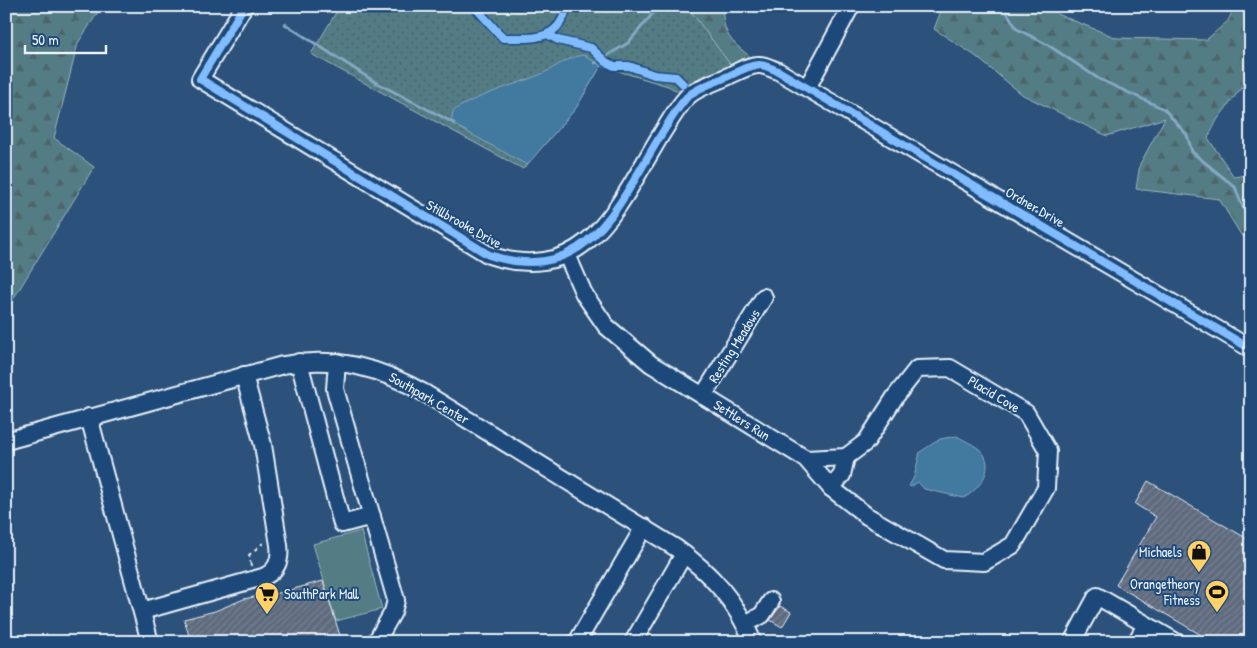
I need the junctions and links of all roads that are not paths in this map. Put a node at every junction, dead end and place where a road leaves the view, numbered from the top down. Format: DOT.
graph roads {
  1 [pos="851,6"];
  2 [pos="243,7"];
  3 [pos="807,88"];
  4 [pos="567,255"];
  5 [pos="764,297"];
  6 [pos="1251,349"];
  7 [pos="299,362"];
  8 [pos="337,362"];
  9 [pos="244,375"];
  10 [pos="703,396"];
  11 [pos="89,417"];
  12 [pos="6,441"];
  13 [pos="846,457"];
  14 [pos="806,459"];
  15 [pos="831,488"];
  16 [pos="372,516"];
  17 [pos="644,527"];
  18 [pos="684,554"];
  19 [pos="944,560"];
  20 [pos="772,602"];
  21 [pos="142,610"];
  22 [pos="745,624"];
  23 [pos="1146,624"];
  24 [pos="150,642"];
  25 [pos="376,642"];
  26 [pos="577,642"];
  27 [pos="633,642"];
  28 [pos="753,642"];
  29 [pos="1072,642"];
  30 [pos="1136,642"];
  31 [pos="1176,642"];
  1 -- 3 [label="street"];
  2 -- 4 [label="street, Stillbrooke Drive"];
  3 -- 4 [label="street, Stillbrooke Drive"];
  3 -- 6 [label="street, Ordner Drive"];
  4 -- 10 [label="street, Settlers Run"];
  5 -- 10 [label="street, Resting Meadows"];
  7 -- 8 [label="street, Southpark Center"];
  7 -- 9 [label="street, Southpark Center"];
  7 -- 16 [label="street"];
  8 -- 16 [label="street"];
  8 -- 17 [label="street, Southpark Center"];
  9 -- 11 [label="street, Southpark Center"];
  9 -- 21 [label="street"];
  10 -- 14 [label="street, Settlers Run"];
  11 -- 12 [label="street, Southpark Center"];
  11 -- 21 [label="street"];
  13 -- 14 [label="street"];
  13 -- 15 [label="street"];
  13 -- 19 [label="street, Placid Cove"];
  14 -- 15 [label="street, Settlers Run"];
  15 -- 19 [label="street, Settlers Run"];
  16 -- 25 [label="street"];
  17 -- 18 [label="street, Southpark Center"];
  17 -- 26 [label="street"];
  18 -- 22 [label="street, Southpark Center"];
  18 -- 27 [label="street"];
  20 -- 22 [label="street"];
  21 -- 24 [label="street"];
  22 -- 28 [label="street, Southpark Center"];
  23 -- 29 [label="street"];
  23 -- 30 [label="street"];
  23 -- 31 [label="street"];
}
